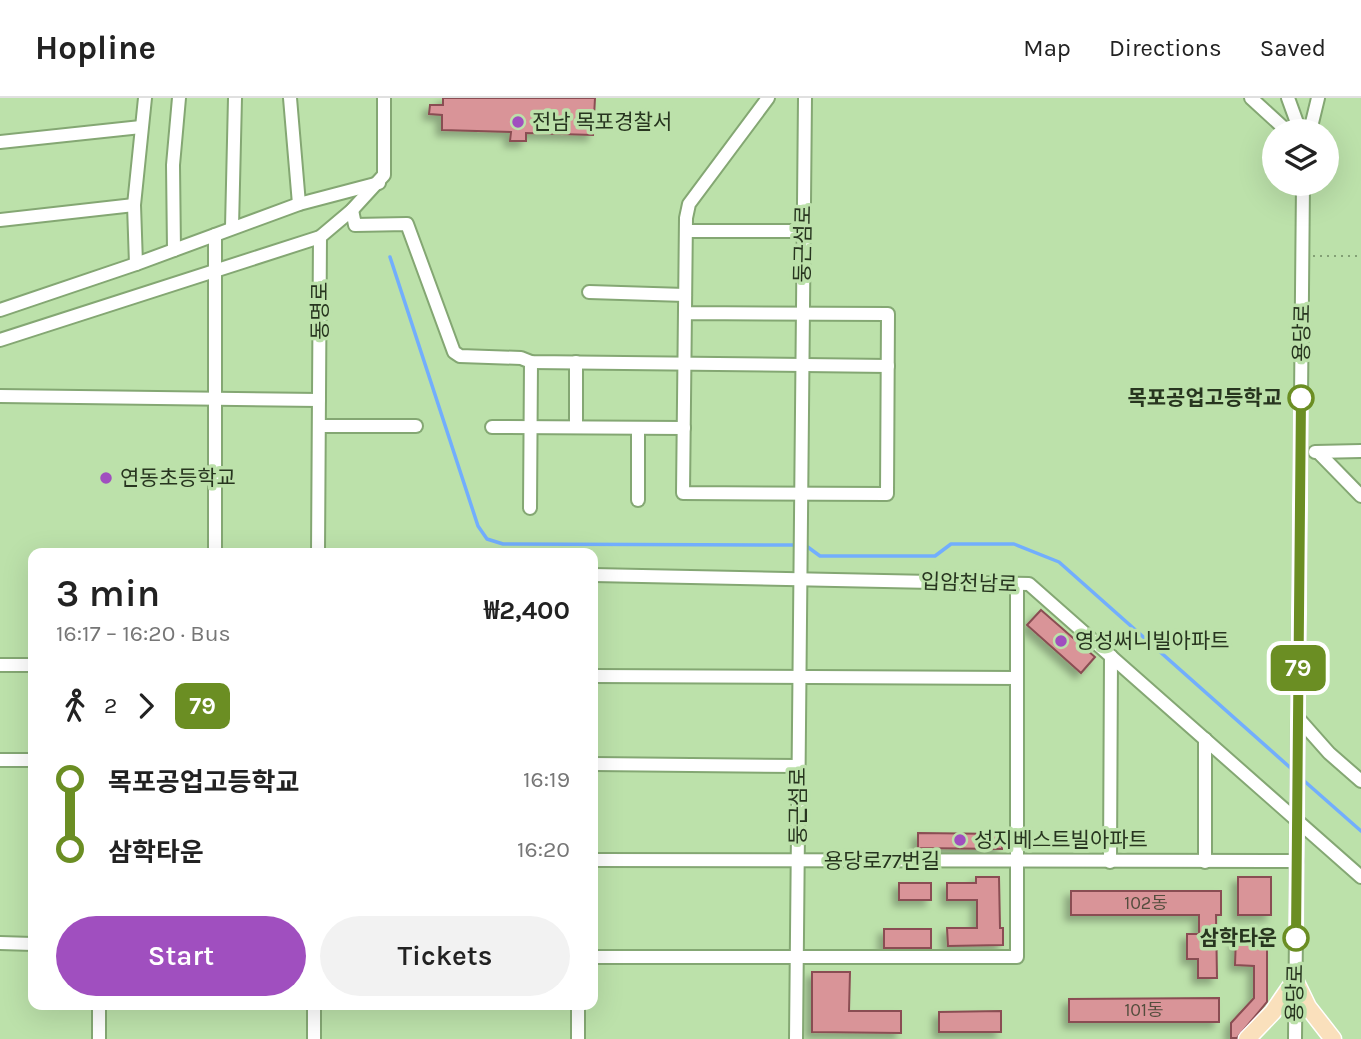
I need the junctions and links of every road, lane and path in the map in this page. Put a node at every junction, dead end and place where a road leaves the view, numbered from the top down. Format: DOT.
graph roads {
  1 [pos="145,98"];
  2 [pos="179,98"];
  3 [pos="235,98"];
  4 [pos="290,98"];
  5 [pos="384,98"];
  6 [pos="768,98"];
  7 [pos="805,98"];
  8 [pos="1251,98"];
  9 [pos="1288,98"];
  10 [pos="1318,98"];
  11 [pos="1274,119"];
  12 [pos="1296,119"];
  13 [pos="1313,119"];
  14 [pos="141,127"];
  15 [pos="0,142"];
  16 [pos="380,183"];
  17 [pos="1303,196"];
  18 [pos="299,204"];
  19 [pos="134,205"];
  20 [pos="352,211"];
  21 [pos="0,220"];
  22 [pos="232,227"];
  23 [pos="687,231"];
  24 [pos="803,231"];
  25 [pos="215,235"];
  26 [pos="320,237"];
  27 [pos="174,250"];
  28 [pos="1303,256"];
  29 [pos="1361,256"];
  30 [pos="136,264"];
  31 [pos="215,270"];
  32 [pos="589,292"];
  33 [pos="685,295"];
  34 [pos="0,310"];
  35 [pos="685,313"];
  36 [pos="802,314"];
  37 [pos="0,340"];
  38 [pos="531,362"];
  39 [pos="576,362"];
  40 [pos="685,364"];
  41 [pos="802,366"];
  42 [pos="888,366"];
  43 [pos="0,396"];
  44 [pos="215,398"];
  45 [pos="319,400"];
  46 [pos="319,426"];
  47 [pos="416,426"];
  48 [pos="492,427"];
  49 [pos="531,427"];
  50 [pos="576,427"];
  51 [pos="638,428"];
  52 [pos="684,428"];
  53 [pos="1361,451"];
  54 [pos="1301,452"];
  55 [pos="1318,452"];
  56 [pos="801,494"];
  57 [pos="1361,496"];
  58 [pos="638,500"];
  59 [pos="530,508"];
  60 [pos="215,548"];
  61 [pos="318,548"];
  62 [pos="598,575"];
  63 [pos="800,576"];
  64 [pos="1017,584"];
  65 [pos="1111,656"];
  66 [pos="0,665"];
  67 [pos="28,665"];
  68 [pos="598,676"];
  69 [pos="798,676"];
  70 [pos="1017,678"];
  71 [pos="1298,718"];
  72 [pos="1205,739"];
  73 [pos="0,760"];
  74 [pos="28,760"];
  75 [pos="598,764"];
  76 [pos="798,766"];
  77 [pos="1361,781"];
  78 [pos="1297,822"];
  79 [pos="598,860"];
  80 [pos="798,861"];
  81 [pos="1017,861"];
  82 [pos="1297,861"];
  83 [pos="1110,862"];
  84 [pos="1205,862"];
  85 [pos="1361,877"];
  86 [pos="0,943"];
  87 [pos="28,944"];
  88 [pos="797,956"];
  89 [pos="598,957"];
  90 [pos="1295,980"];
  91 [pos="99,1010"];
  92 [pos="314,1010"];
  93 [pos="578,1010"];
  94 [pos="99,1039"];
  95 [pos="314,1039"];
  96 [pos="578,1039"];
  97 [pos="796,1039"];
  98 [pos="1247,1039"];
  99 [pos="1295,1039"];
  100 [pos="1334,1039"];
  1 -- 14 [label="street"];
  2 -- 27 [label="street"];
  3 -- 22 [label="street"];
  4 -- 18 [label="street"];
  5 -- 16 [label="street"];
  6 -- 23 [label="street"];
  7 -- 24 [label="street, 둥근섬로"];
  8 -- 11 [label="street"];
  9 -- 12 [label="street"];
  10 -- 13 [label="street"];
  14 -- 15 [label="street"];
  14 -- 19 [label="street"];
  16 -- 18 [label="street"];
  16 -- 20 [label="street"];
  17 -- 28 [label="street, 용당로"];
  18 -- 22 [label="street"];
  19 -- 21 [label="street"];
  19 -- 30 [label="street"];
  20 -- 26 [label="street"];
  20 -- 38 [label="street"];
  22 -- 25 [label="street"];
  23 -- 24 [label="street"];
  23 -- 33 [label="street"];
  24 -- 36 [label="street, 둥근섬로"];
  25 -- 27 [label="street"];
  25 -- 31 [label="street"];
  26 -- 31 [label="street"];
  26 -- 45 [label="street, 동명로"];
  27 -- 30 [label="street"];
  28 -- 29 [label="path"];
  28 -- 54 [label="street, 용당로"];
  30 -- 34 [label="street"];
  31 -- 37 [label="street"];
  31 -- 44 [label="street"];
  32 -- 33 [label="street"];
  33 -- 35 [label="street"];
  35 -- 36 [label="street"];
  35 -- 40 [label="street"];
  36 -- 41 [label="street, 둥근섬로"];
  36 -- 42 [label="street"];
  38 -- 39 [label="street"];
  38 -- 49 [label="street"];
  39 -- 40 [label="street"];
  39 -- 50 [label="street"];
  40 -- 41 [label="street"];
  40 -- 52 [label="street"];
  41 -- 42 [label="street"];
  41 -- 56 [label="street, 둥근섬로"];
  42 -- 56 [label="street"];
  43 -- 44 [label="street"];
  44 -- 45 [label="street"];
  44 -- 60 [label="street"];
  45 -- 46 [label="street, 동명로"];
  46 -- 47 [label="street"];
  46 -- 61 [label="street, 동명로"];
  48 -- 49 [label="street"];
  49 -- 50 [label="street"];
  49 -- 59 [label="street"];
  50 -- 51 [label="street"];
  51 -- 52 [label="street"];
  51 -- 58 [label="street"];
  52 -- 56 [label="street"];
  53 -- 55 [label="street"];
  54 -- 55 [label="street"];
  54 -- 71 [label="street, 용당로"];
  55 -- 57 [label="street"];
  56 -- 63 [label="street, 둥근섬로"];
  62 -- 63 [label="street, 입암천남로"];
  63 -- 64 [label="street, 입암천남로"];
  63 -- 69 [label="street, 둥근섬로"];
  64 -- 65 [label="street, 입암천남로"];
  64 -- 70 [label="street"];
  65 -- 72 [label="street, 입암천남로"];
  65 -- 83 [label="street"];
  66 -- 67 [label="street"];
  68 -- 69 [label="street"];
  69 -- 70 [label="street"];
  69 -- 76 [label="street, 둥근섬로"];
  70 -- 81 [label="street"];
  71 -- 77 [label="street"];
  71 -- 78 [label="street, 용당로"];
  72 -- 78 [label="street, 입암천남로"];
  72 -- 84 [label="street"];
  73 -- 74 [label="street"];
  75 -- 76 [label="street"];
  76 -- 80 [label="street, 둥근섬로"];
  78 -- 82 [label="street, 용당로"];
  78 -- 85 [label="street, 입암천남로"];
  79 -- 80 [label="street, 용당로77번길"];
  80 -- 81 [label="street, 용당로77번길"];
  80 -- 88 [label="street, 둥근섬로"];
  81 -- 83 [label="street, 용당로77번길"];
  81 -- 88 [label="street"];
  82 -- 84 [label="street, 용당로77번길"];
  82 -- 90 [label="street, 용당로"];
  83 -- 84 [label="street, 용당로77번길"];
  86 -- 87 [label="street"];
  88 -- 89 [label="street"];
  88 -- 97 [label="street, 둥근섬로"];
  90 -- 98 [label="main road"];
  90 -- 99 [label="street, 용당로"];
  90 -- 100 [label="main road"];
  91 -- 94 [label="street"];
  92 -- 95 [label="street"];
  93 -- 96 [label="street"];
}
